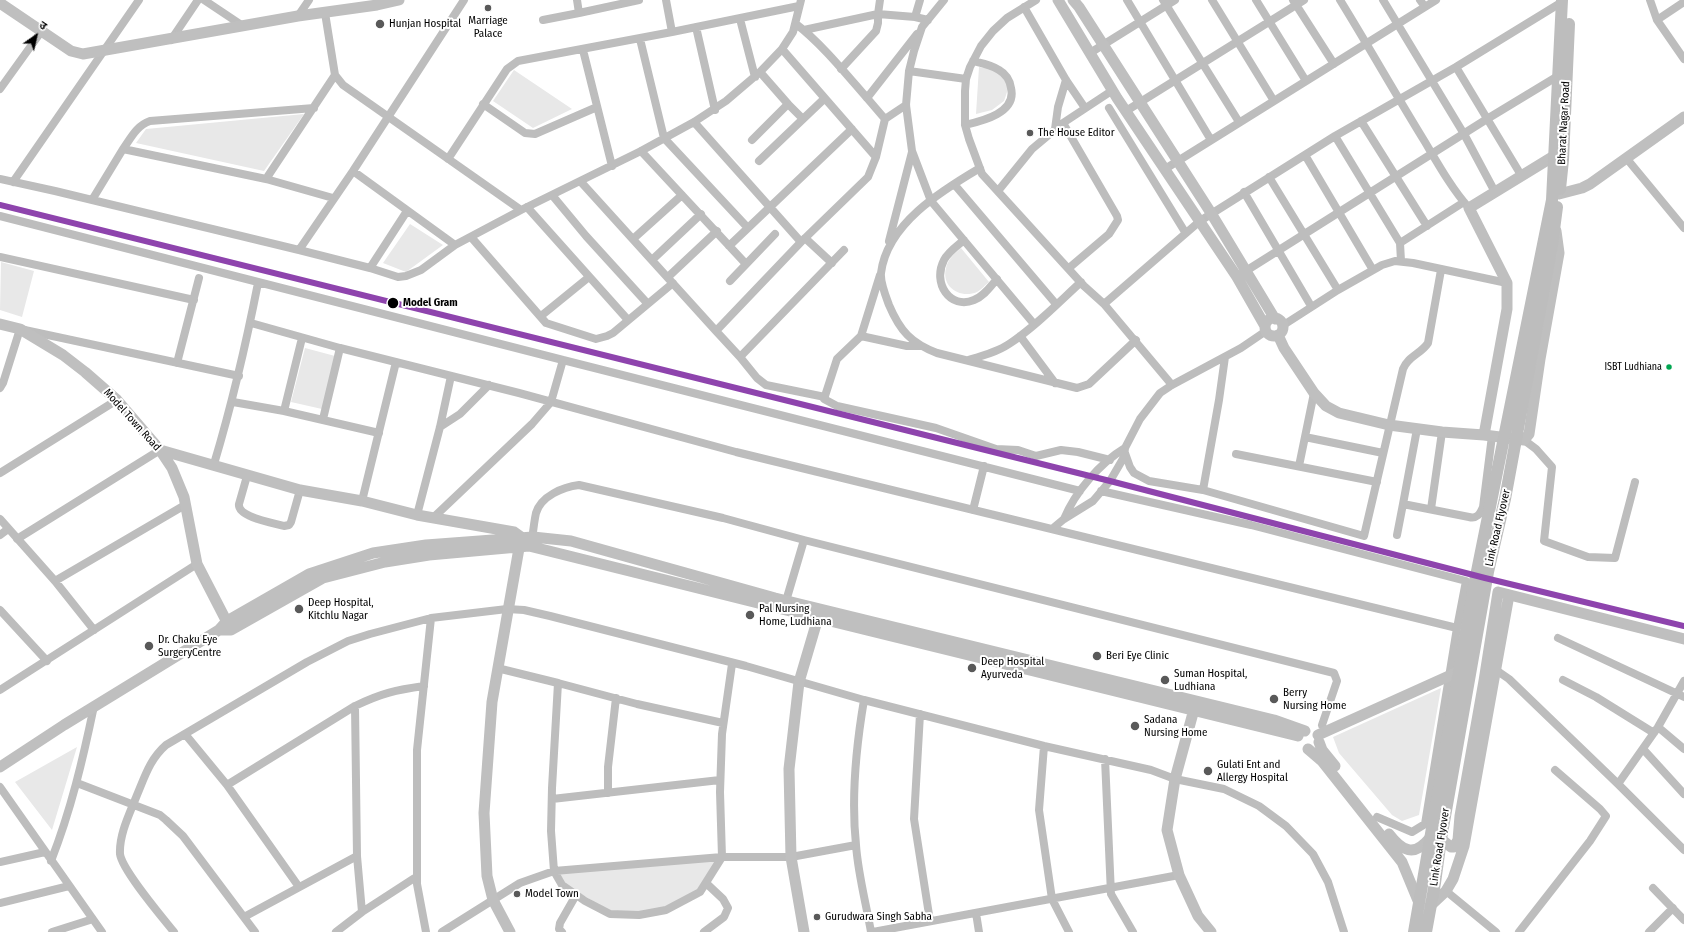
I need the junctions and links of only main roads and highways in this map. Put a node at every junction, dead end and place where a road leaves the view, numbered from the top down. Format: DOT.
graph roads {
  1 [pos="1565,1"];
  2 [pos="1548,244"];
  3 [pos="1435,839"];
  4 [pos="1425,905"];
  5 [pos="1414,932"];
  6 [pos="1426,932"];
  1 -- 2 [label="main road, Bharat Nagar Road"];
  1 -- 2 [label="main road, Bharat Nagar Road"];
  2 -- 3 [label="main road, Link Road Flyover"];
  3 -- 4 [label="main road, Link Road Flyover"];
  3 -- 4 [label="main road, Link Road Flyover"];
  4 -- 5 [label="main road"];
  4 -- 6 [label="main road"];
}
